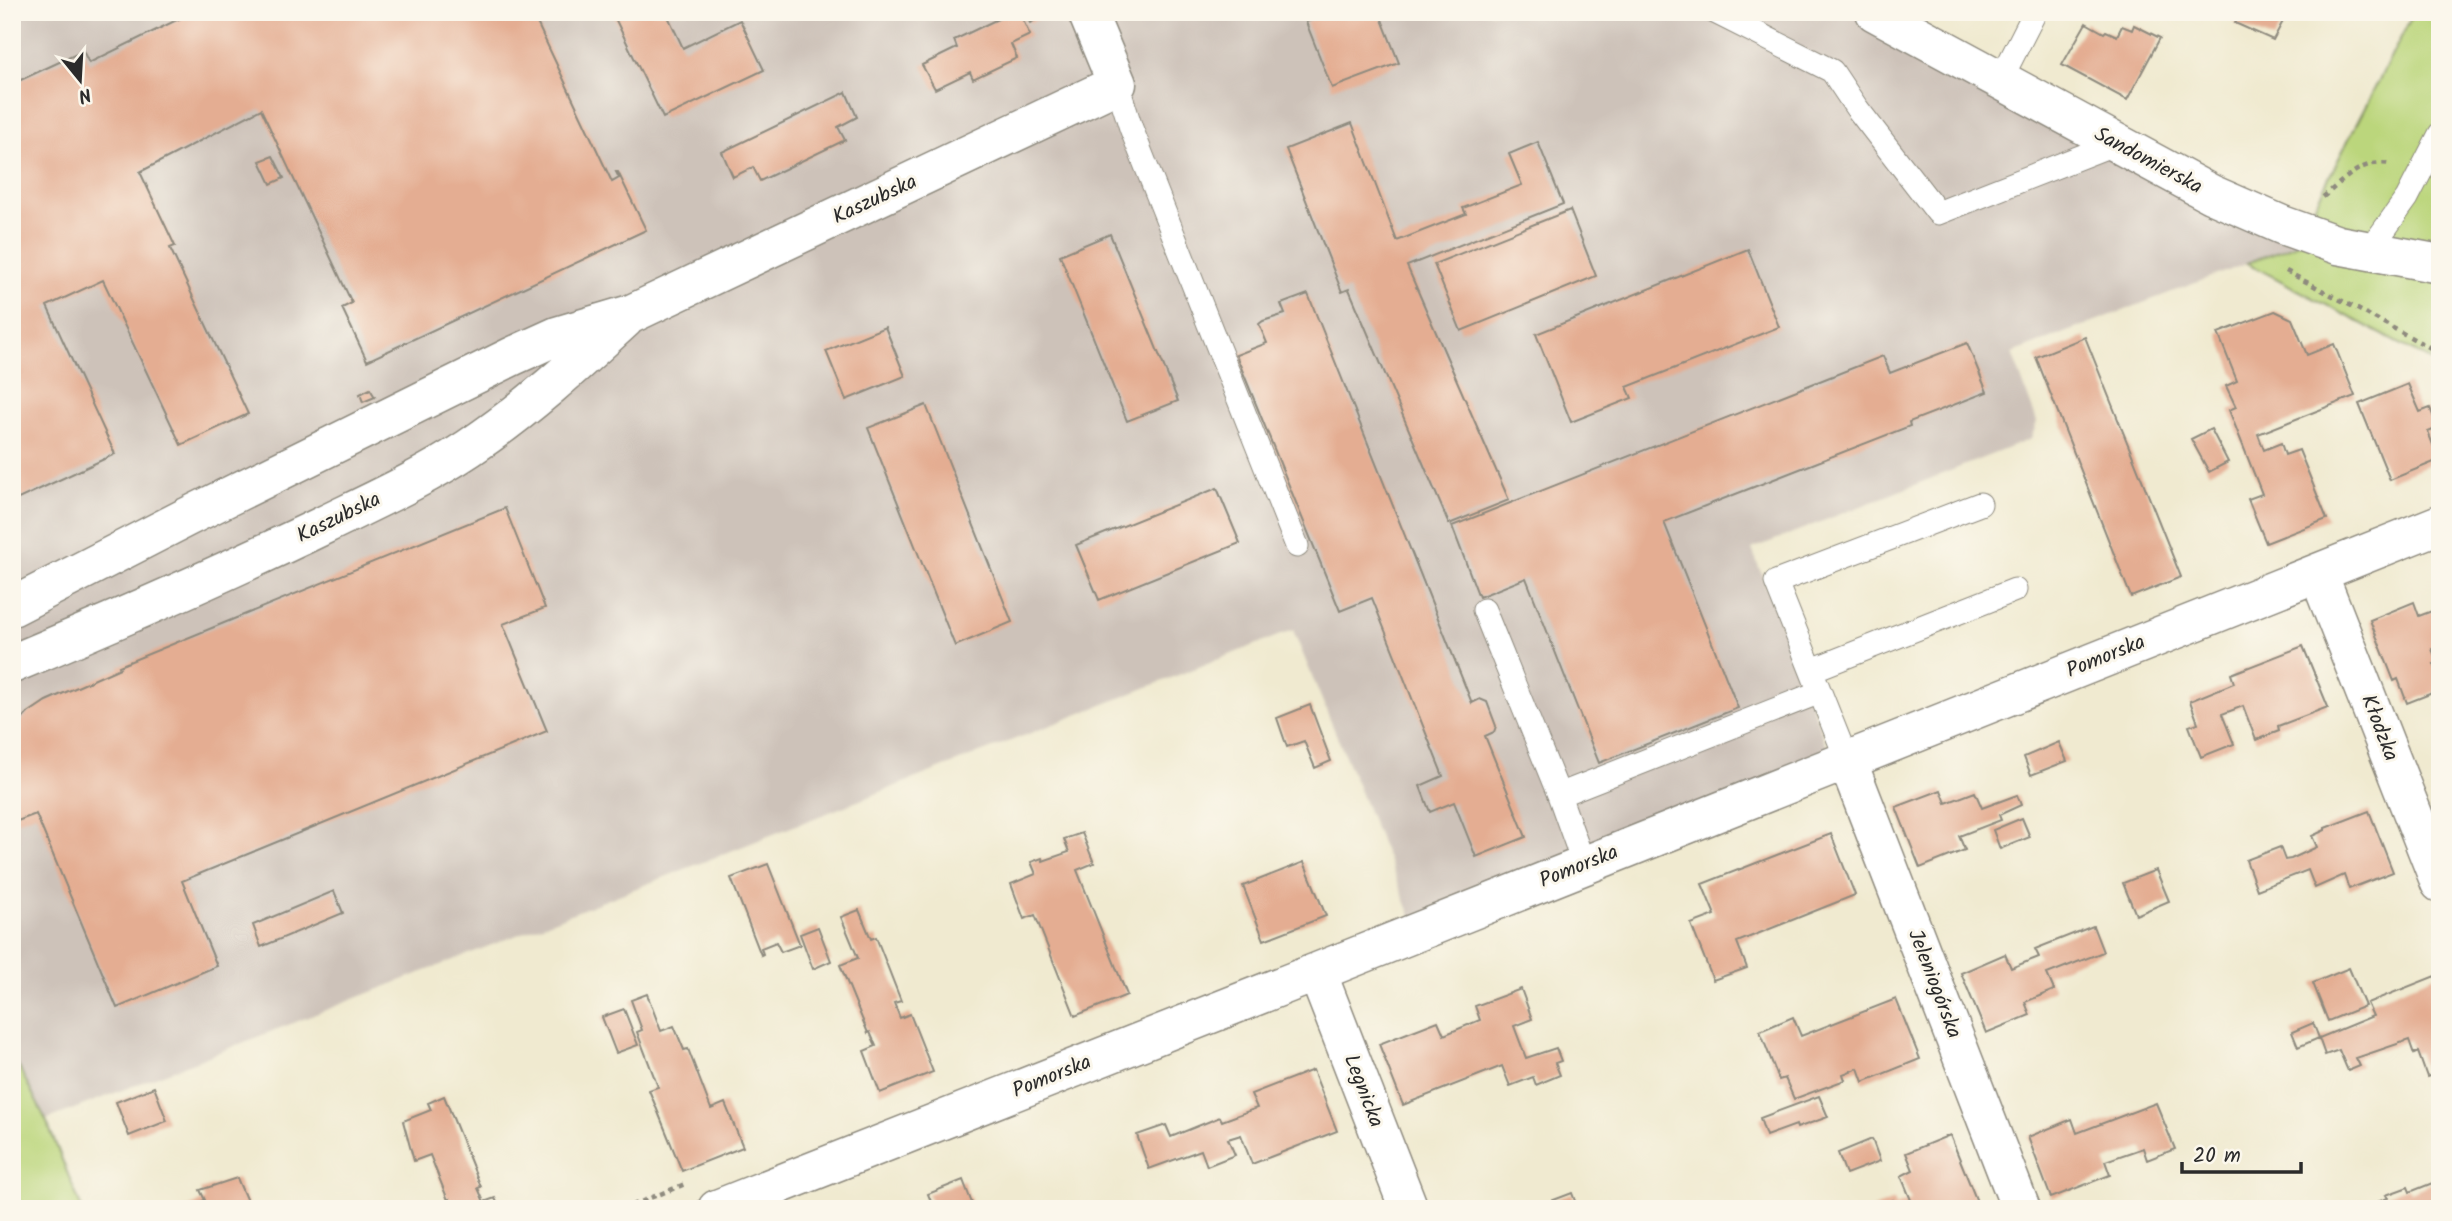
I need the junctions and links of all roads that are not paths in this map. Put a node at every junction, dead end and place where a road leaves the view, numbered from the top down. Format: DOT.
graph roads {
  1 [pos="1087,12"];
  2 [pos="1715,12"];
  3 [pos="1875,12"];
  4 [pos="2035,12"];
  5 [pos="2000,81"];
  6 [pos="1117,84"];
  7 [pos="2440,134"];
  8 [pos="2116,143"];
  9 [pos="2369,251"];
  10 [pos="2440,264"];
  11 [pos="631,314"];
  12 [pos="1980,504"];
  13 [pos="2440,524"];
  14 [pos="1297,546"];
  15 [pos="2318,573"];
  16 [pos="2015,590"];
  17 [pos="12,607"];
  18 [pos="1484,610"];
  19 [pos="12,664"];
  20 [pos="1812,670"];
  21 [pos="1820,692"];
  22 [pos="1847,760"];
  23 [pos="1559,795"];
  24 [pos="1584,866"];
  25 [pos="2440,883"];
  26 [pos="1317,972"];
  27 [pos="731,1206"];
  28 [pos="1409,1209"];
  29 [pos="2021,1209"];
  1 -- 6 [label="street"];
  2 -- 8 [label="lane"];
  3 -- 5 [label="street, Sandomierska"];
  4 -- 5 [label="lane"];
  5 -- 8 [label="street, Sandomierska"];
  6 -- 11 [label="street, Kaszubska"];
  6 -- 14 [label="lane"];
  7 -- 9 [label="lane"];
  8 -- 9 [label="street, Sandomierska"];
  9 -- 10 [label="street, Sandomierska"];
  11 -- 17 [label="street, Kaszubska"];
  11 -- 19 [label="street, Kaszubska"];
  12 -- 20 [label="lane"];
  13 -- 15 [label="street, Pomorska"];
  15 -- 22 [label="street, Pomorska"];
  15 -- 25 [label="street, Kłodzka"];
  16 -- 20 [label="lane"];
  18 -- 23 [label="lane"];
  20 -- 21 [label="lane"];
  21 -- 22 [label="lane"];
  21 -- 23 [label="lane"];
  22 -- 24 [label="street, Pomorska"];
  22 -- 29 [label="street, Jeleniogórska"];
  23 -- 24 [label="lane"];
  24 -- 26 [label="street, Pomorska"];
  26 -- 27 [label="street, Pomorska"];
  26 -- 28 [label="street, Legnicka"];
}
